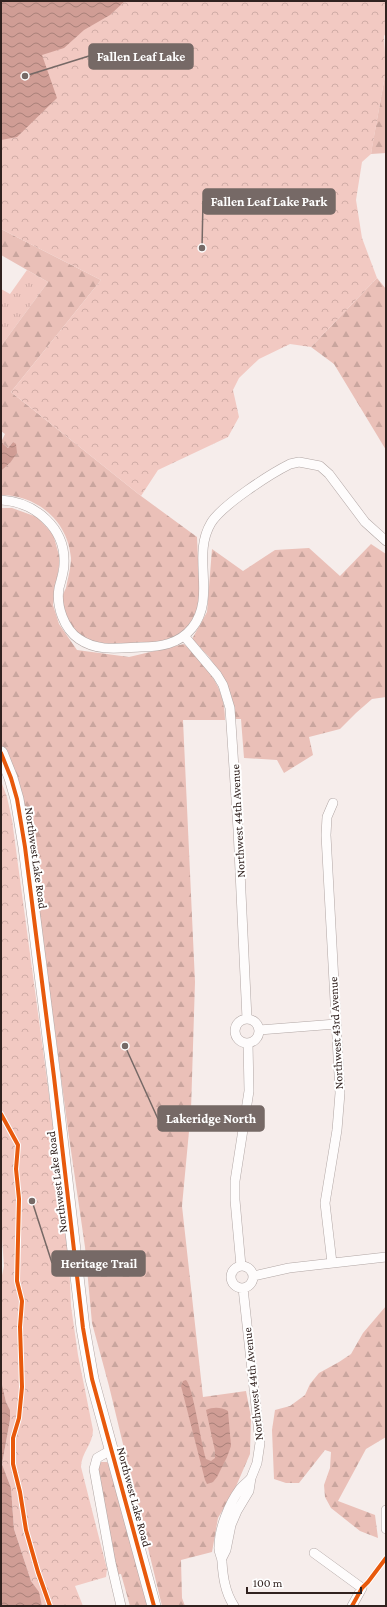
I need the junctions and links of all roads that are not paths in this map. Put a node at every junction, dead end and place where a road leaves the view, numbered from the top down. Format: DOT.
graph roads {
  1 [pos="1,500"];
  2 [pos="386,541"];
  3 [pos="185,637"];
  4 [pos="1,753"];
  5 [pos="333,803"];
  6 [pos="247,1019"];
  7 [pos="336,1024"];
  8 [pos="259,1030"];
  9 [pos="248,1043"];
  10 [pos="386,1257"];
  11 [pos="332,1263"];
  12 [pos="241,1266"];
  13 [pos="253,1276"];
  14 [pos="243,1288"];
  15 [pos="111,1450"];
  16 [pos="386,1510"];
  17 [pos="386,1529"];
  18 [pos="314,1553"];
  19 [pos="121,1606"];
  20 [pos="154,1606"];
  21 [pos="234,1606"];
  22 [pos="352,1606"];
  1 -- 3 [label="street"];
  2 -- 3 [label="street"];
  3 -- 6 [label="street, Northwest 44th Avenue"];
  4 -- 15 [label="main road, Northwest Lake Road"];
  5 -- 7 [label="street, Northwest 43rd Avenue"];
  6 -- 8 [label="street"];
  6 -- 9 [label="street"];
  7 -- 8 [label="street"];
  7 -- 11 [label="street, Northwest 43rd Avenue"];
  8 -- 9 [label="street"];
  9 -- 12 [label="street"];
  10 -- 11 [label="street"];
  11 -- 13 [label="street"];
  12 -- 13 [label="street"];
  12 -- 14 [label="street"];
  13 -- 14 [label="street"];
  14 -- 21 [label="street, Northwest 44th Avenue"];
  15 -- 19 [label="street"];
  15 -- 20 [label="main road, Northwest Lake Road"];
  16 -- 17 [label="street"];
  18 -- 22 [label="street"];
}
